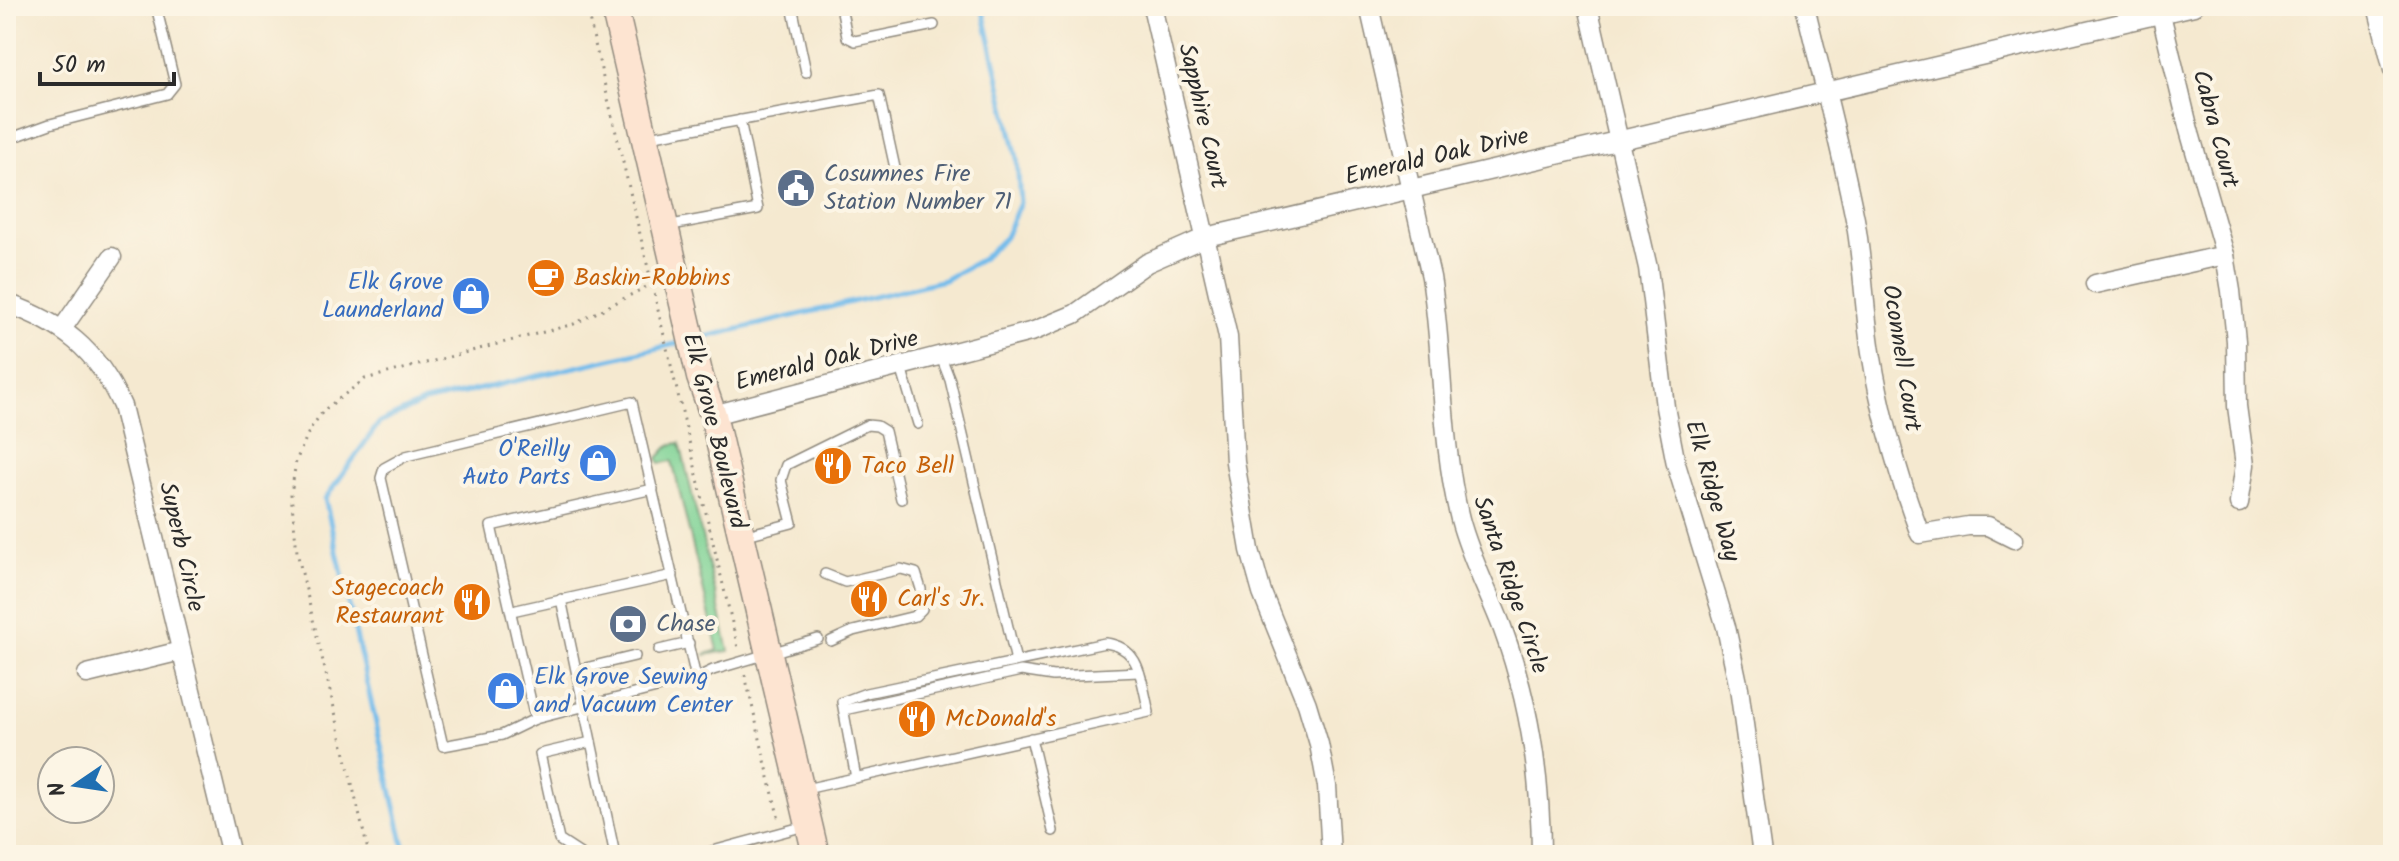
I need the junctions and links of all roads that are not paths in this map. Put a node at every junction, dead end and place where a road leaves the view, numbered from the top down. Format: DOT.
graph roads {
  1 [pos="156,6"];
  2 [pos="614,6"];
  3 [pos="792,6"];
  4 [pos="841,6"];
  5 [pos="1152,6"];
  6 [pos="1369,6"];
  7 [pos="1588,6"];
  8 [pos="1805,6"];
  9 [pos="2194,6"];
  10 [pos="2377,6"];
  11 [pos="2160,10"];
  12 [pos="934,25"];
  13 [pos="2393,70"];
  14 [pos="806,72"];
  15 [pos="1825,92"];
  16 [pos="740,120"];
  17 [pos="645,137"];
  18 [pos="6,140"];
  19 [pos="1619,140"];
  20 [pos="895,168"];
  21 [pos="1411,188"];
  22 [pos="665,226"];
  23 [pos="1206,237"];
  24 [pos="2225,255"];
  25 [pos="112,257"];
  26 [pos="2095,284"];
  27 [pos="6,303"];
  28 [pos="62,329"];
  29 [pos="941,357"];
  30 [pos="901,367"];
  31 [pos="713,415"];
  32 [pos="918,424"];
  33 [pos="653,489"];
  34 [pos="901,499"];
  35 [pos="2239,503"];
  36 [pos="741,537"];
  37 [pos="2014,539"];
  38 [pos="825,574"];
  39 [pos="673,575"];
  40 [pos="561,599"];
  41 [pos="512,611"];
  42 [pos="818,639"];
  43 [pos="831,641"];
  44 [pos="689,643"];
  45 [pos="659,650"];
  46 [pos="181,651"];
  47 [pos="769,653"];
  48 [pos="635,656"];
  49 [pos="1016,661"];
  50 [pos="577,670"];
  51 [pos="1139,672"];
  52 [pos="87,674"];
  53 [pos="696,678"];
  54 [pos="585,706"];
  55 [pos="844,710"];
  56 [pos="535,719"];
  57 [pos="1031,738"];
  58 [pos="591,742"];
  59 [pos="856,778"];
  60 [pos="800,790"];
  61 [pos="809,825"];
  62 [pos="1053,831"];
  63 [pos="231,855"];
  64 [pos="582,855"];
  65 [pos="615,855"];
  66 [pos="698,855"];
  67 [pos="816,855"];
  68 [pos="1331,855"];
  69 [pos="1541,855"];
  70 [pos="1762,855"];
  1 -- 18 [label="lane"];
  2 -- 17 [label="main road, Elk Grove Boulevard"];
  3 -- 14 [label="lane"];
  4 -- 12 [label="lane"];
  5 -- 23 [label="street, Sapphire Court"];
  6 -- 21 [label="street, Santa Ridge Circle"];
  7 -- 19 [label="street, Elk Ridge Way"];
  8 -- 15 [label="street"];
  9 -- 11 [label="street, Emerald Oak Drive"];
  10 -- 13 [label="street"];
  11 -- 15 [label="street, Emerald Oak Drive"];
  11 -- 24 [label="street, Cabra Court"];
  15 -- 19 [label="street, Emerald Oak Drive"];
  15 -- 37 [label="street, Oconnell Court"];
  16 -- 17 [label="lane"];
  16 -- 20 [label="lane"];
  16 -- 22 [label="lane"];
  17 -- 22 [label="main road, Elk Grove Boulevard"];
  19 -- 21 [label="street, Emerald Oak Drive"];
  19 -- 70 [label="street, Elk Ridge Way"];
  21 -- 23 [label="street, Emerald Oak Drive"];
  21 -- 69 [label="street, Santa Ridge Circle"];
  22 -- 31 [label="main road, Elk Grove Boulevard"];
  23 -- 29 [label="street, Emerald Oak Drive"];
  23 -- 68 [label="street"];
  24 -- 26 [label="street"];
  24 -- 35 [label="street, Cabra Court"];
  25 -- 28 [label="street"];
  27 -- 28 [label="street, Superb Circle"];
  28 -- 46 [label="street, Superb Circle"];
  29 -- 30 [label="street, Emerald Oak Drive"];
  29 -- 49 [label="lane"];
  30 -- 31 [label="street, Emerald Oak Drive"];
  30 -- 32 [label="lane"];
  31 -- 36 [label="main road, Elk Grove Boulevard"];
  33 -- 39 [label="lane"];
  33 -- 41 [label="lane"];
  33 -- 56 [label="lane"];
  34 -- 36 [label="lane"];
  36 -- 47 [label="main road, Elk Grove Boulevard"];
  38 -- 43 [label="lane"];
  39 -- 40 [label="lane"];
  39 -- 44 [label="lane"];
  40 -- 41 [label="lane"];
  40 -- 50 [label="lane"];
  41 -- 56 [label="lane"];
  42 -- 47 [label="lane"];
  44 -- 45 [label="lane"];
  44 -- 53 [label="lane"];
  46 -- 52 [label="street"];
  46 -- 63 [label="street, Superb Circle"];
  47 -- 53 [label="lane"];
  47 -- 60 [label="main road, Elk Grove Boulevard"];
  48 -- 50 [label="lane"];
  49 -- 51 [label="lane"];
  49 -- 55 [label="lane"];
  50 -- 54 [label="lane"];
  51 -- 55 [label="lane"];
  51 -- 57 [label="lane"];
  53 -- 54 [label="lane"];
  54 -- 56 [label="lane"];
  54 -- 58 [label="lane"];
  55 -- 59 [label="lane"];
  57 -- 59 [label="lane"];
  57 -- 62 [label="lane"];
  58 -- 64 [label="lane"];
  58 -- 65 [label="lane"];
  59 -- 60 [label="lane"];
  60 -- 61 [label="main road, Elk Grove Boulevard"];
  61 -- 66 [label="lane"];
  61 -- 67 [label="main road, Elk Grove Boulevard"];
}
